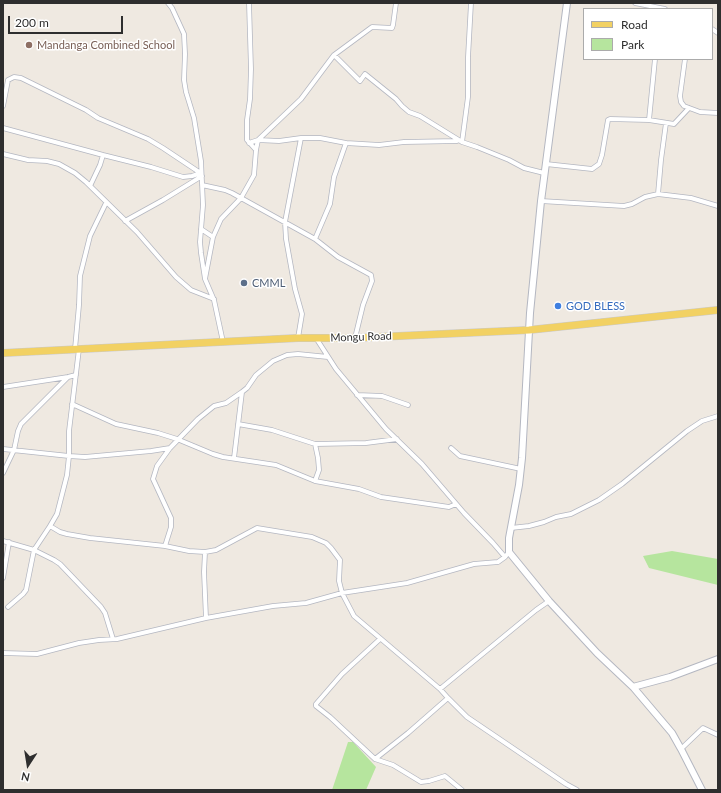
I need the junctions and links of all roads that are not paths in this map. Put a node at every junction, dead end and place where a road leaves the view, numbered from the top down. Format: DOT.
graph roads {
  1 [pos="168,3"];
  2 [pos="249,3"];
  3 [pos="396,3"];
  4 [pos="471,3"];
  5 [pos="567,3"];
  6 [pos="635,3"];
  7 [pos="658,8"];
  8 [pos="334,55"];
  9 [pos="655,60"];
  10 [pos="684,60"];
  11 [pos="3,106"];
  12 [pos="689,108"];
  13 [pos="718,113"];
  14 [pos="649,120"];
  15 [pos="666,123"];
  16 [pos="3,128"];
  17 [pos="301,138"];
  18 [pos="258,140"];
  19 [pos="460,141"];
  20 [pos="249,143"];
  21 [pos="346,143"];
  22 [pos="256,150"];
  23 [pos="3,154"];
  24 [pos="102,155"];
  25 [pos="546,164"];
  26 [pos="544,173"];
  27 [pos="201,174"];
  28 [pos="202,185"];
  29 [pos="90,186"];
  30 [pos="658,194"];
  31 [pos="241,198"];
  32 [pos="541,201"];
  33 [pos="106,203"];
  34 [pos="718,206"];
  35 [pos="125,220"];
  36 [pos="285,222"];
  37 [pos="201,229"];
  38 [pos="213,236"];
  39 [pos="315,239"];
  40 [pos="205,279"];
  41 [pos="214,300"];
  42 [pos="718,310"];
  43 [pos="529,330"];
  44 [pos="298,338"];
  45 [pos="316,338"];
  46 [pos="355,338"];
  47 [pos="223,342"];
  48 [pos="77,349"];
  49 [pos="3,353"];
  50 [pos="328,357"];
  51 [pos="76,375"];
  52 [pos="68,377"];
  53 [pos="3,387"];
  54 [pos="242,392"];
  55 [pos="357,395"];
  56 [pos="72,404"];
  57 [pos="408,405"];
  58 [pos="718,416"];
  59 [pos="238,424"];
  60 [pos="178,439"];
  61 [pos="397,439"];
  62 [pos="315,444"];
  63 [pos="3,448"];
  64 [pos="170,448"];
  65 [pos="451,448"];
  66 [pos="14,450"];
  67 [pos="69,456"];
  68 [pos="234,458"];
  69 [pos="521,469"];
  70 [pos="3,473"];
  71 [pos="315,481"];
  72 [pos="456,504"];
  73 [pos="50,526"];
  74 [pos="511,528"];
  75 [pos="3,541"];
  76 [pos="9,542"];
  77 [pos="165,546"];
  78 [pos="34,550"];
  79 [pos="205,552"];
  80 [pos="507,555"];
  81 [pos="3,578"];
  82 [pos="342,594"];
  83 [pos="549,601"];
  84 [pos="8,607"];
  85 [pos="206,618"];
  86 [pos="112,639"];
  87 [pos="380,639"];
  88 [pos="3,653"];
  89 [pos="718,659"];
  90 [pos="633,687"];
  91 [pos="440,688"];
  92 [pos="448,698"];
  93 [pos="718,735"];
  94 [pos="681,748"];
  95 [pos="375,759"];
  96 [pos="462,790"];
  97 [pos="577,790"];
  98 [pos="702,790"];
  1 -- 27 [label="street"];
  2 -- 20 [label="street"];
  3 -- 8 [label="street"];
  4 -- 19 [label="street"];
  5 -- 25 [label="main road"];
  6 -- 7 [label="street"];
  8 -- 18 [label="street"];
  8 -- 19 [label="street"];
  9 -- 14 [label="street"];
  10 -- 12 [label="street"];
  11 -- 27 [label="street"];
  12 -- 13 [label="street"];
  12 -- 15 [label="street"];
  14 -- 15 [label="street"];
  14 -- 25 [label="street"];
  15 -- 30 [label="street"];
  16 -- 24 [label="street"];
  17 -- 18 [label="street"];
  17 -- 21 [label="street"];
  17 -- 36 [label="street"];
  18 -- 20 [label="street"];
  18 -- 22 [label="street"];
  19 -- 21 [label="street"];
  19 -- 26 [label="street"];
  20 -- 22 [label="street"];
  21 -- 39 [label="street"];
  22 -- 31 [label="street"];
  23 -- 29 [label="street"];
  24 -- 27 [label="street"];
  24 -- 29 [label="street"];
  25 -- 26 [label="main road"];
  26 -- 32 [label="main road"];
  27 -- 28 [label="street"];
  27 -- 35 [label="street"];
  28 -- 31 [label="street"];
  28 -- 37 [label="street"];
  29 -- 33 [label="street"];
  30 -- 32 [label="street"];
  30 -- 34 [label="street"];
  31 -- 36 [label="street"];
  31 -- 38 [label="street"];
  32 -- 43 [label="main road"];
  33 -- 35 [label="street"];
  33 -- 48 [label="street"];
  35 -- 41 [label="street"];
  36 -- 39 [label="street"];
  36 -- 44 [label="street"];
  37 -- 38 [label="street"];
  37 -- 40 [label="street"];
  38 -- 40 [label="street"];
  39 -- 46 [label="street"];
  40 -- 41 [label="street"];
  41 -- 47 [label="street"];
  42 -- 43 [label="main road, Mongu Road"];
  43 -- 46 [label="main road, Mongu Road"];
  43 -- 69 [label="main road"];
  44 -- 45 [label="main road, Mongu Road"];
  44 -- 47 [label="main road, Mongu Road"];
  45 -- 46 [label="main road, Mongu Road"];
  45 -- 50 [label="street"];
  47 -- 48 [label="main road, Mongu Road"];
  48 -- 49 [label="main road, Mongu Road"];
  48 -- 51 [label="street"];
  50 -- 54 [label="street"];
  50 -- 55 [label="street"];
  51 -- 52 [label="street"];
  51 -- 56 [label="street"];
  52 -- 53 [label="street"];
  52 -- 66 [label="street"];
  54 -- 59 [label="street"];
  54 -- 60 [label="street"];
  55 -- 57 [label="street"];
  55 -- 61 [label="street"];
  56 -- 60 [label="street"];
  56 -- 67 [label="street"];
  58 -- 74 [label="street"];
  59 -- 62 [label="street"];
  59 -- 68 [label="street"];
  60 -- 64 [label="street"];
  60 -- 68 [label="street"];
  61 -- 62 [label="street"];
  61 -- 72 [label="street"];
  62 -- 71 [label="street"];
  63 -- 66 [label="street"];
  64 -- 67 [label="street"];
  64 -- 77 [label="street"];
  65 -- 69 [label="street"];
  66 -- 67 [label="street"];
  66 -- 70 [label="street"];
  67 -- 73 [label="street"];
  68 -- 71 [label="street"];
  69 -- 74 [label="main road"];
  71 -- 72 [label="street"];
  72 -- 80 [label="street"];
  73 -- 77 [label="street"];
  73 -- 78 [label="street"];
  74 -- 80 [label="main road"];
  75 -- 76 [label="street"];
  76 -- 78 [label="street"];
  76 -- 81 [label="street"];
  77 -- 79 [label="street"];
  78 -- 84 [label="street"];
  78 -- 86 [label="street"];
  79 -- 82 [label="street"];
  79 -- 85 [label="street"];
  80 -- 82 [label="street"];
  80 -- 83 [label="main road"];
  82 -- 85 [label="street"];
  82 -- 87 [label="street"];
  83 -- 90 [label="main road"];
  83 -- 91 [label="street"];
  85 -- 86 [label="street"];
  86 -- 88 [label="street"];
  87 -- 91 [label="street"];
  87 -- 95 [label="street"];
  89 -- 90 [label="main road"];
  90 -- 94 [label="main road"];
  91 -- 92 [label="street"];
  92 -- 95 [label="street"];
  92 -- 97 [label="street"];
  93 -- 94 [label="street"];
  94 -- 98 [label="main road"];
  95 -- 96 [label="street"];
}
